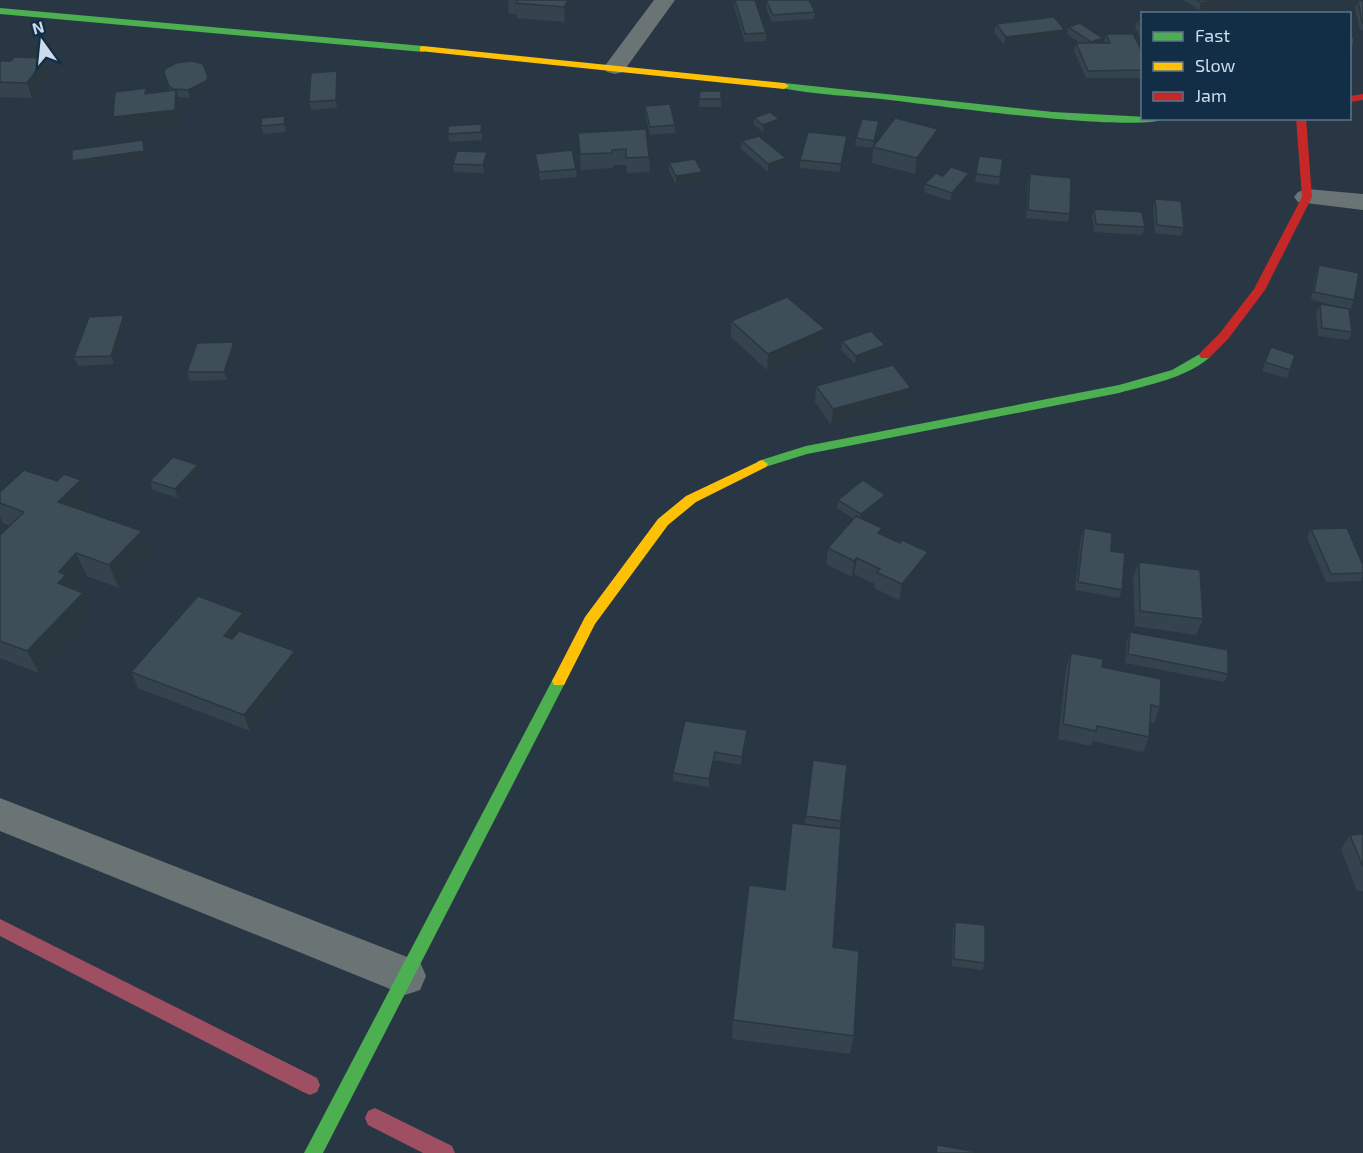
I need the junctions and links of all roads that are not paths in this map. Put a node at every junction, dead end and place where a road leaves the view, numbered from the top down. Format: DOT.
graph roads {
  1 [pos="32,0"];
  2 [pos="665,0"];
  3 [pos="0,10"];
  4 [pos="19,11"];
  5 [pos="615,67"];
  6 [pos="1141,119"];
  7 [pos="1301,120"];
  8 [pos="1307,197"];
  9 [pos="1363,202"];
  10 [pos="0,814"];
  11 [pos="405,975"];
  12 [pos="313,1153"];
  1 -- 4 [label="street"];
  2 -- 5 [label="street"];
  3 -- 4 [label="street"];
  4 -- 5 [label="street"];
  5 -- 6 [label="street"];
  7 -- 8 [label="street"];
  8 -- 9 [label="street"];
  8 -- 11 [label="street"];
  10 -- 11 [label="street"];
  11 -- 12 [label="street"];
}
